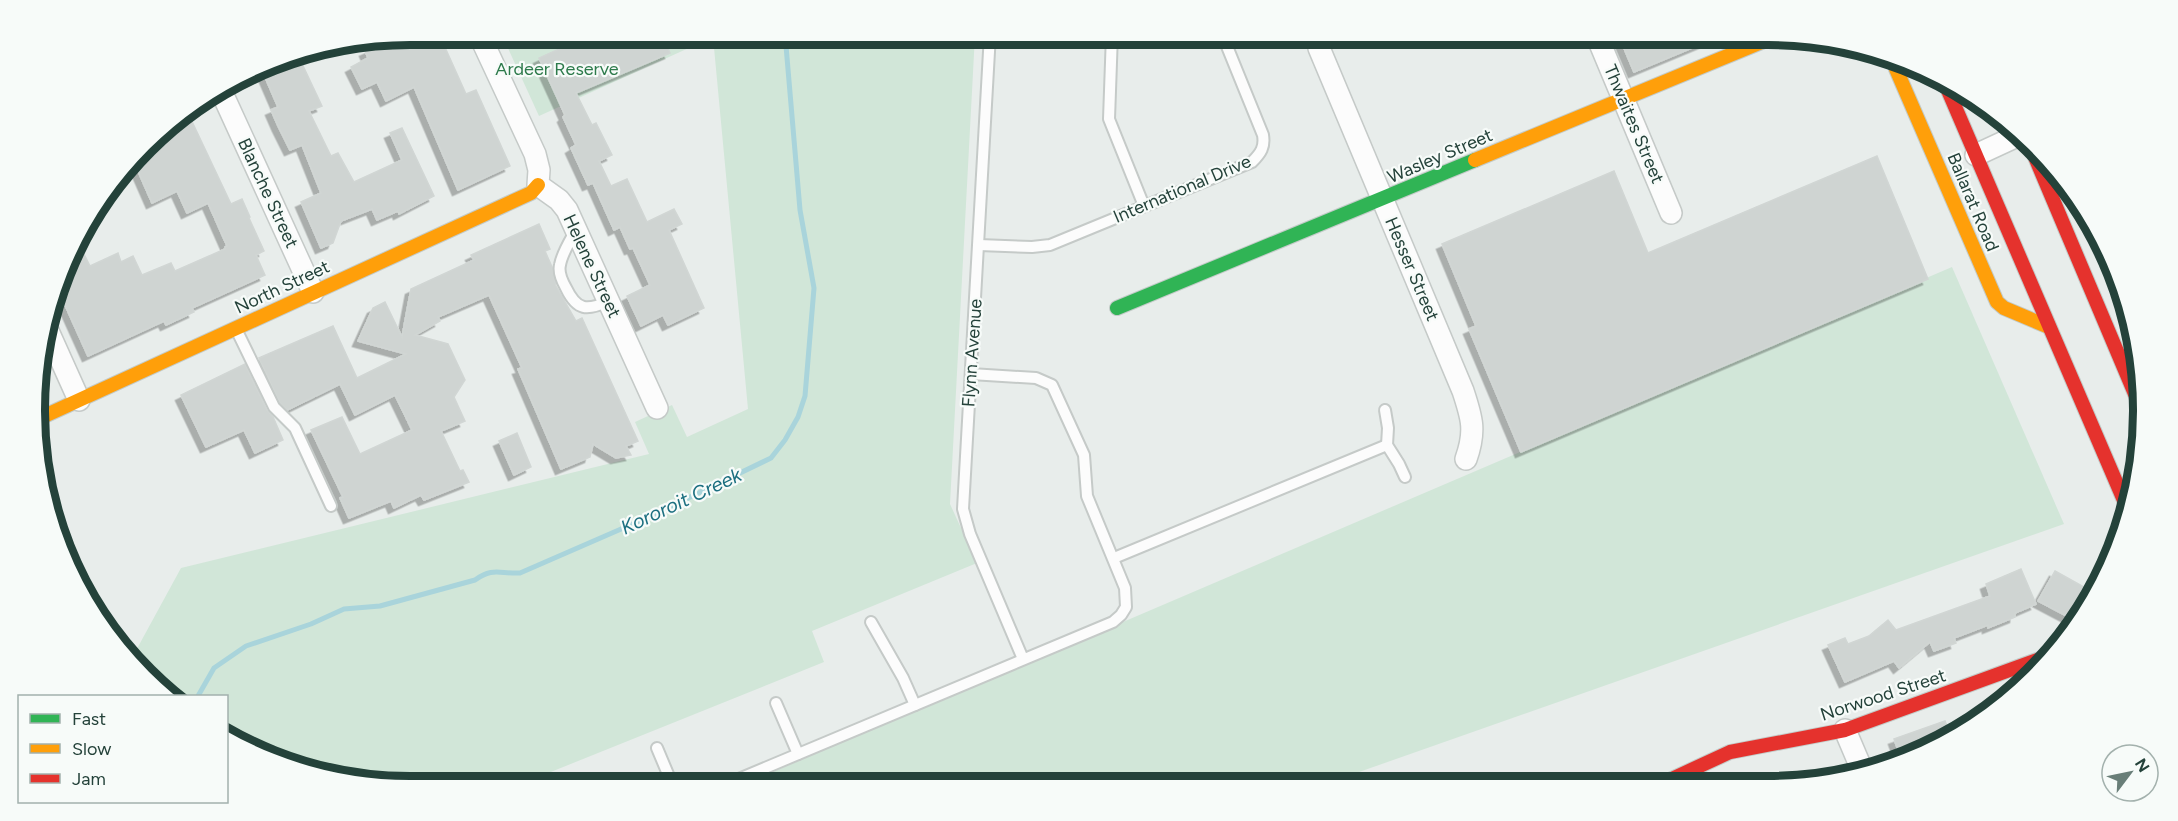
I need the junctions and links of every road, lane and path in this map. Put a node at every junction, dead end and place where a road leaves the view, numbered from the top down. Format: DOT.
graph roads {
  1 [pos="484,45"];
  2 [pos="989,45"];
  3 [pos="1112,45"];
  4 [pos="1226,45"];
  5 [pos="1601,45"];
  6 [pos="1754,45"];
  7 [pos="1319,48"];
  8 [pos="1896,68"];
  9 [pos="1949,94"];
  10 [pos="224,97"];
  11 [pos="1623,99"];
  12 [pos="2011,139"];
  13 [pos="1976,155"];
  14 [pos="2041,169"];
  15 [pos="538,185"];
  16 [pos="1383,199"];
  17 [pos="1144,206"];
  18 [pos="1671,213"];
  19 [pos="576,230"];
  20 [pos="979,245"];
  21 [pos="313,292"];
  22 [pos="609,301"];
  23 [pos="1117,308"];
  24 [pos="2049,327"];
  25 [pos="236,328"];
  26 [pos="52,340"];
  27 [pos="971,374"];
  28 [pos="2132,387"];
  29 [pos="79,400"];
  30 [pos="657,408"];
  31 [pos="1385,410"];
  32 [pos="45,416"];
  33 [pos="1387,445"];
  34 [pos="1466,459"];
  35 [pos="1405,477"];
  36 [pos="2123,497"];
  37 [pos="331,506"];
  38 [pos="1114,558"];
  39 [pos="871,622"];
  40 [pos="1023,659"];
  41 [pos="2033,662"];
  42 [pos="776,703"];
  43 [pos="915,705"];
  44 [pos="1845,730"];
  45 [pos="657,748"];
  46 [pos="798,754"];
  47 [pos="1860,765"];
  48 [pos="669,776"];
  49 [pos="746,776"];
  50 [pos="1678,776"];
  1 -- 15 [label="street"];
  2 -- 20 [label="lane, Flynn Avenue"];
  3 -- 17 [label="lane"];
  4 -- 17 [label="lane, International Drive"];
  5 -- 11 [label="street, Thwaites Street"];
  6 -- 11 [label="main road, Wasley Street"];
  7 -- 16 [label="street, Hesser Street"];
  8 -- 24 [label="main road, Ballarat Road"];
  9 -- 13 [label="main road, Ballarat Road"];
  10 -- 21 [label="street, Blanche Street"];
  11 -- 16 [label="main road, Wasley Street"];
  11 -- 18 [label="street, Thwaites Street"];
  12 -- 13 [label="street"];
  13 -- 24 [label="main road, Ballarat Road"];
  14 -- 28 [label="main road"];
  15 -- 19 [label="street, Helene Street"];
  15 -- 21 [label="main road, North Street"];
  16 -- 23 [label="main road, Wasley Street"];
  16 -- 34 [label="street, Hesser Street"];
  17 -- 20 [label="lane, International Drive"];
  19 -- 22 [label="street, Helene Street"];
  19 -- 22 [label="lane"];
  20 -- 27 [label="lane, Flynn Avenue"];
  21 -- 25 [label="main road, North Street"];
  22 -- 30 [label="street, Helene Street"];
  24 -- 36 [label="main road, Ballarat Road"];
  25 -- 29 [label="main road, North Street"];
  25 -- 37 [label="lane"];
  26 -- 29 [label="street"];
  27 -- 38 [label="lane"];
  27 -- 40 [label="lane, Flynn Avenue"];
  29 -- 32 [label="main road, North Street"];
  31 -- 33 [label="lane"];
  33 -- 35 [label="lane"];
  33 -- 38 [label="lane"];
  38 -- 40 [label="lane"];
  39 -- 43 [label="lane"];
  40 -- 43 [label="lane"];
  41 -- 44 [label="main road, Norwood Street"];
  42 -- 46 [label="lane"];
  43 -- 46 [label="lane"];
  44 -- 47 [label="street"];
  44 -- 50 [label="main road, Norwood Street"];
  45 -- 48 [label="lane"];
  46 -- 49 [label="lane"];
}
